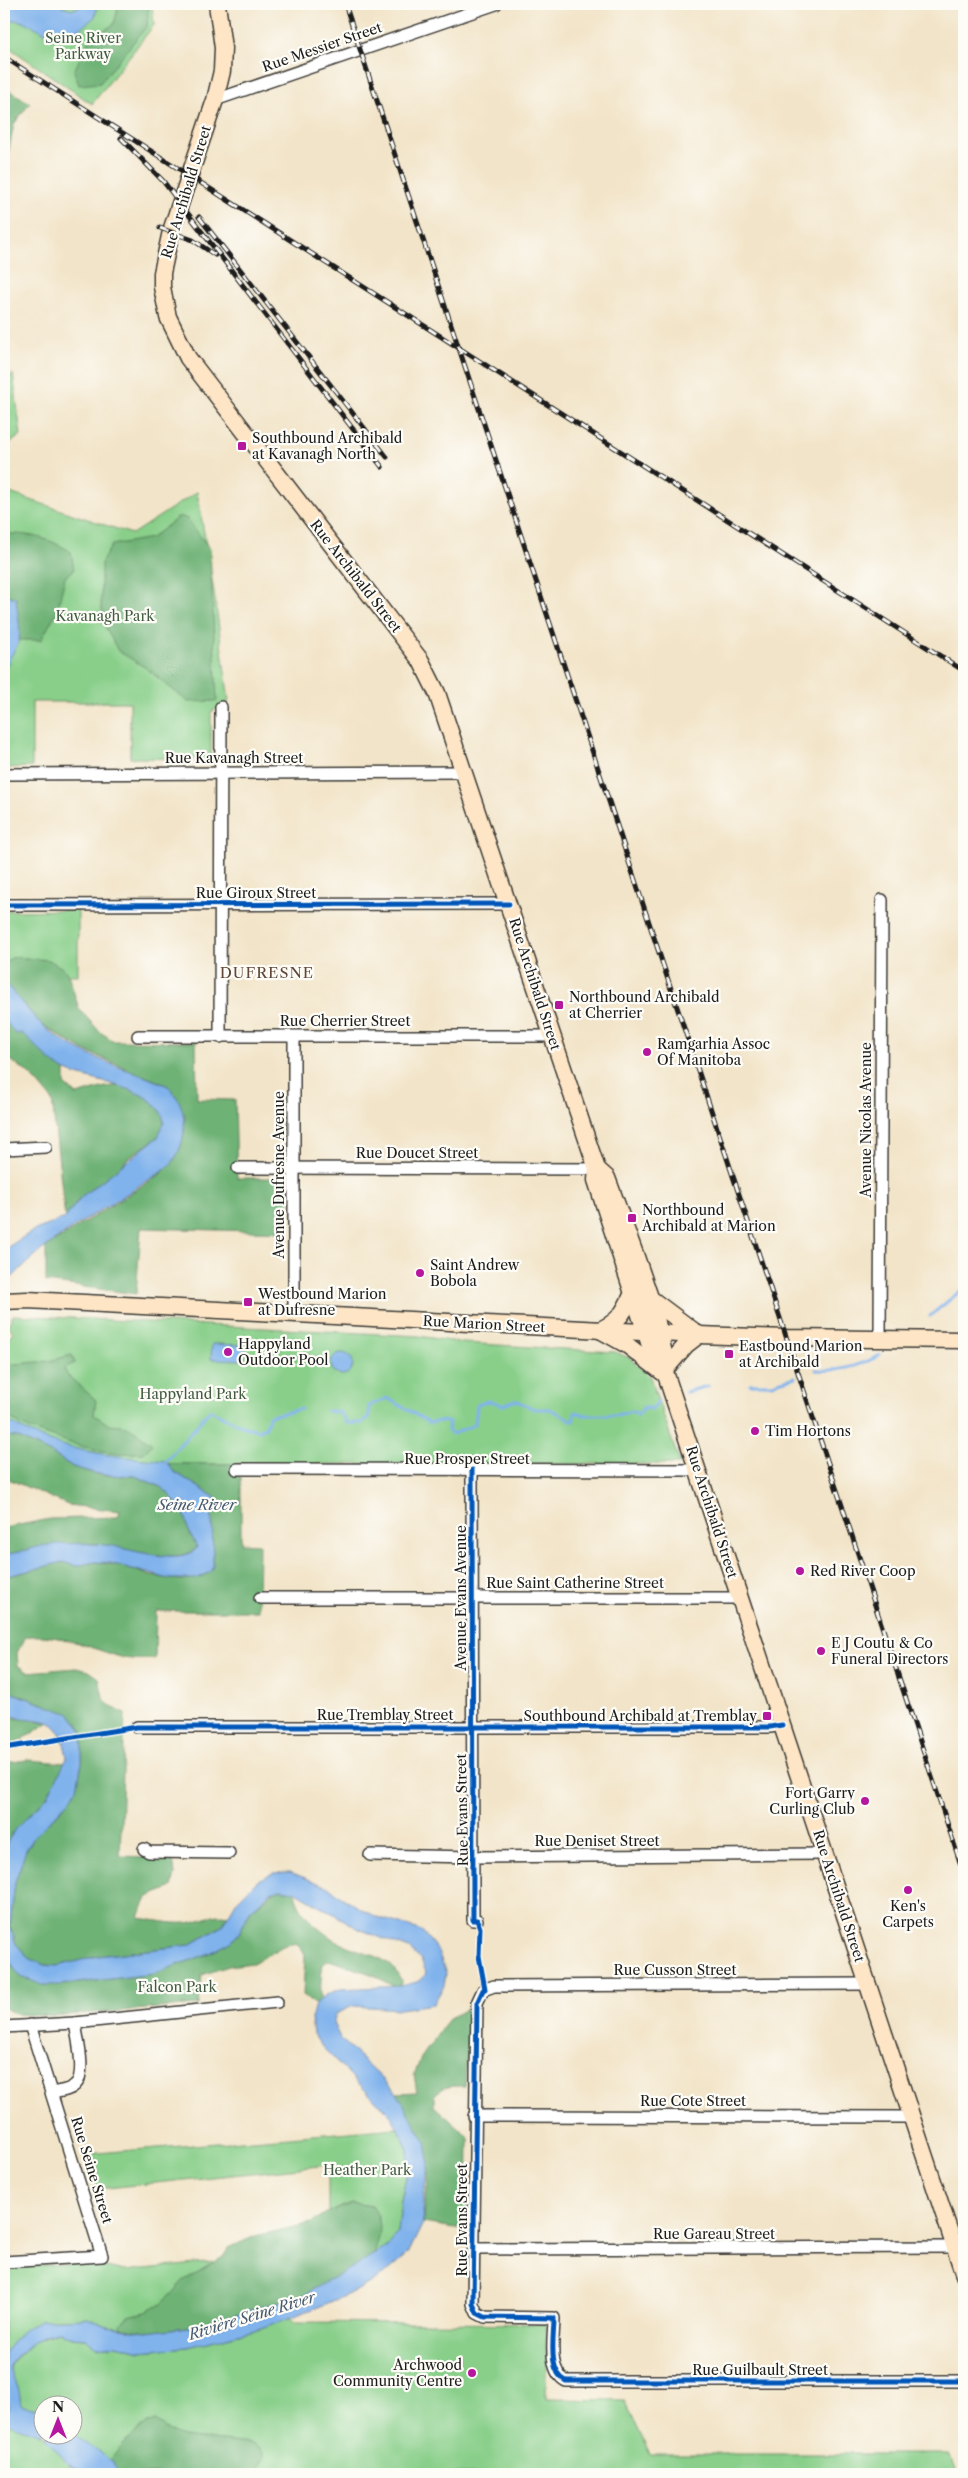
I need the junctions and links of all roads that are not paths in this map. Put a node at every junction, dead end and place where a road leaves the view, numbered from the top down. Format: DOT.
graph roads {
  1 [pos="217,4"];
  2 [pos="496,4"];
  3 [pos="215,100"];
  4 [pos="221,707"];
  5 [pos="465,772"];
  6 [pos="221,773"];
  7 [pos="4,774"];
  8 [pos="882,900"];
  9 [pos="220,904"];
  10 [pos="509,904"];
  11 [pos="4,905"];
  12 [pos="138,1036"];
  13 [pos="294,1036"];
  14 [pos="552,1036"];
  15 [pos="220,1037"];
  16 [pos="46,1147"];
  17 [pos="4,1149"];
  18 [pos="238,1168"];
  19 [pos="597,1168"];
  20 [pos="294,1169"];
  21 [pos="634,1291"];
  22 [pos="651,1298"];
  23 [pos="4,1301"];
  24 [pos="294,1314"];
  25 [pos="600,1330"];
  26 [pos="653,1333"];
  27 [pos="699,1335"];
  28 [pos="880,1339"];
  29 [pos="964,1340"];
  30 [pos="665,1373"];
  31 [pos="237,1469"];
  32 [pos="472,1470"];
  33 [pos="698,1470"];
  34 [pos="260,1598"];
  35 [pos="473,1598"];
  36 [pos="740,1598"];
  37 [pos="782,1725"];
  38 [pos="137,1727"];
  39 [pos="472,1727"];
  40 [pos="144,1849"];
  41 [pos="228,1853"];
  42 [pos="825,1854"];
  43 [pos="370,1855"];
  44 [pos="473,1857"];
  45 [pos="477,1920"];
  46 [pos="868,1984"];
  47 [pos="483,1990"];
  48 [pos="278,2002"];
  49 [pos="75,2023"];
  50 [pos="30,2026"];
  51 [pos="4,2027"];
  52 [pos="52,2093"];
  53 [pos="474,2116"];
  54 [pos="912,2117"];
  55 [pos="955,2247"];
  56 [pos="473,2249"];
  57 [pos="4,2262"];
  58 [pos="964,2275"];
  59 [pos="558,2376"];
  60 [pos="964,2381"];
  1 -- 3 [label="main road, Rue Archibald Street"];
  2 -- 3 [label="street, Rue Messier Street"];
  3 -- 5 [label="main road, Rue Archibald Street"];
  4 -- 6 [label="street"];
  5 -- 6 [label="street, Rue Kavanagh Street"];
  5 -- 10 [label="main road, Rue Archibald Street"];
  6 -- 7 [label="street, Rue Kavanagh Street"];
  6 -- 9 [label="street"];
  8 -- 28 [label="street, Avenue Nicolas Avenue"];
  9 -- 10 [label="street, Rue Giroux Street"];
  9 -- 11 [label="street, Rue Giroux Street"];
  9 -- 15 [label="street"];
  10 -- 14 [label="main road, Rue Archibald Street"];
  12 -- 15 [label="street, Rue Cherrier Street"];
  13 -- 14 [label="street, Rue Cherrier Street"];
  13 -- 15 [label="street, Rue Cherrier Street"];
  13 -- 20 [label="street, Avenue Dufresne Avenue"];
  14 -- 19 [label="main road, Rue Archibald Street"];
  16 -- 17 [label="street"];
  18 -- 20 [label="street, Rue Doucet Street"];
  19 -- 20 [label="street, Rue Doucet Street"];
  19 -- 21 [label="main road, Rue Archibald Street"];
  19 -- 22 [label="main road, Rue Archibald Street"];
  20 -- 24 [label="street, Avenue Dufresne Avenue"];
  21 -- 25 [label="main road"];
  21 -- 26 [label="main road, Rue Archibald Street"];
  22 -- 26 [label="main road, Rue Archibald Street"];
  22 -- 27 [label="main road"];
  23 -- 24 [label="main road, Rue Marion Street"];
  24 -- 25 [label="main road, Rue Marion Street"];
  25 -- 26 [label="main road, Rue Marion Street"];
  25 -- 30 [label="main road"];
  26 -- 27 [label="main road, Rue Marion Street"];
  26 -- 30 [label="main road, Rue Archibald Street"];
  27 -- 28 [label="main road, Rue Marion Street"];
  27 -- 30 [label="main road"];
  28 -- 29 [label="main road, Rue Marion Street"];
  30 -- 33 [label="main road, Rue Archibald Street"];
  31 -- 32 [label="street, Rue Prosper Street"];
  32 -- 33 [label="street, Rue Prosper Street"];
  32 -- 35 [label="street, Avenue Evans Avenue"];
  33 -- 36 [label="main road, Rue Archibald Street"];
  34 -- 35 [label="street, Rue Saint Catherine Street"];
  35 -- 36 [label="street, Rue Saint Catherine Street"];
  35 -- 39 [label="street, Avenue Evans Avenue"];
  36 -- 37 [label="main road, Rue Archibald Street"];
  37 -- 39 [label="street, Rue Tremblay Street"];
  37 -- 42 [label="main road, Rue Archibald Street"];
  38 -- 39 [label="street, Rue Tremblay Street"];
  39 -- 44 [label="street, Rue Evans Street"];
  40 -- 41 [label="street"];
  42 -- 44 [label="street, Rue Deniset Street"];
  42 -- 46 [label="main road, Rue Archibald Street"];
  43 -- 44 [label="street, Rue Deniset Street"];
  44 -- 45 [label="street, Rue Evans Street"];
  46 -- 47 [label="street, Rue Cusson Street"];
  46 -- 54 [label="main road, Rue Archibald Street"];
  47 -- 53 [label="street, Rue Evans Street"];
  48 -- 49 [label="street"];
  49 -- 50 [label="street"];
  49 -- 52 [label="street"];
  50 -- 51 [label="street"];
  50 -- 52 [label="street, Rue Seine Street"];
  52 -- 57 [label="street, Rue Seine Street"];
  53 -- 54 [label="street, Rue Cote Street"];
  53 -- 56 [label="street, Rue Evans Street"];
  54 -- 55 [label="main road, Rue Archibald Street"];
  55 -- 56 [label="street, Rue Gareau Street"];
  55 -- 58 [label="main road, Rue Archibald Street"];
  56 -- 59 [label="street, Rue Evans Street"];
  59 -- 60 [label="street, Rue Guilbault Street"];
}
